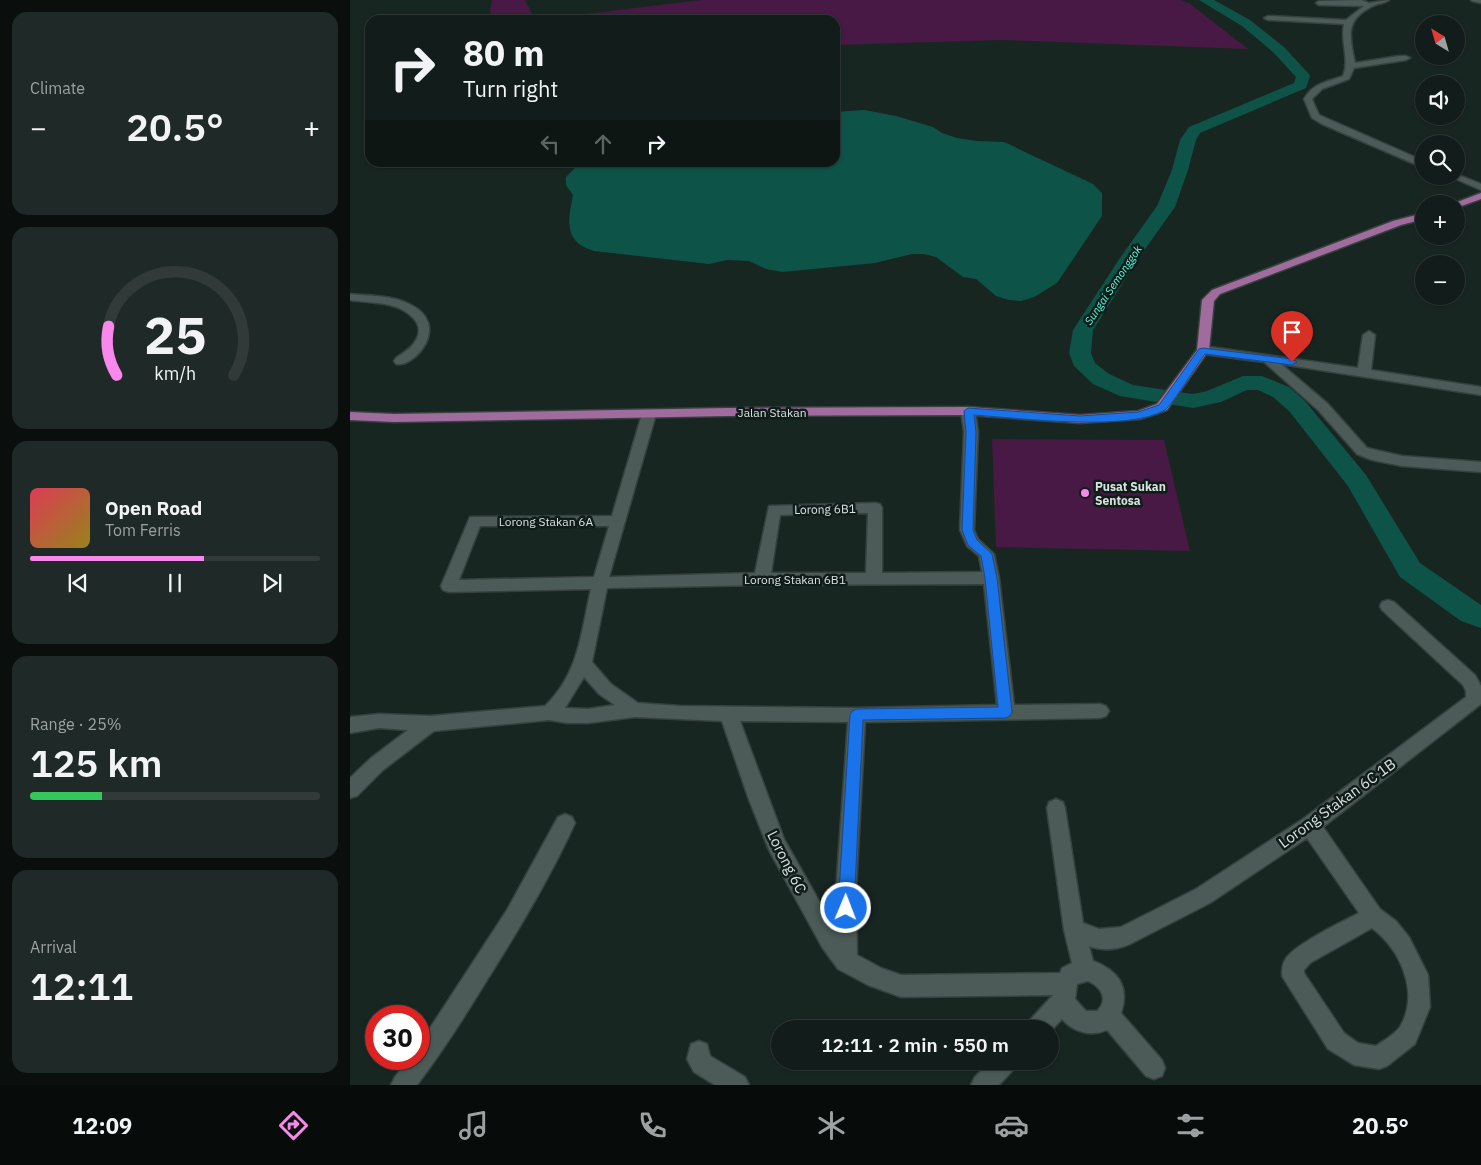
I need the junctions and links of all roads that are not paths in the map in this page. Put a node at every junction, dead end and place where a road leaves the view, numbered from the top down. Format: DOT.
graph roads {
  1 [pos="1386,0"];
  2 [pos="1474,0"];
  3 [pos="1481,1"];
  4 [pos="1319,2"];
  5 [pos="1369,5"];
  6 [pos="1268,18"];
  7 [pos="1348,22"];
  8 [pos="1406,58"];
  9 [pos="1351,66"];
  10 [pos="1415,161"];
  11 [pos="1465,180"];
  12 [pos="1481,187"];
  13 [pos="1481,196"];
  14 [pos="1465,202"];
  15 [pos="1415,218"];
  16 [pos="350,297"];
  17 [pos="1369,335"];
  18 [pos="1203,350"];
  19 [pos="1269,360"];
  20 [pos="400,361"];
  21 [pos="1364,373"];
  22 [pos="1481,390"];
  23 [pos="968,411"];
  24 [pos="649,414"];
  25 [pos="350,416"];
  26 [pos="1481,467"];
  27 [pos="475,521"];
  28 [pos="618,521"];
  29 [pos="874,578"];
  30 [pos="991,578"];
  31 [pos="762,579"];
  32 [pos="600,582"];
  33 [pos="1388,606"];
  34 [pos="583,664"];
  35 [pos="635,710"];
  36 [pos="1006,712"];
  37 [pos="1100,712"];
  38 [pos="549,713"];
  39 [pos="728,713"];
  40 [pos="857,715"];
  41 [pos="430,724"];
  42 [pos="350,725"];
  43 [pos="350,790"];
  44 [pos="1056,808"];
  45 [pos="565,823"];
  46 [pos="1310,825"];
  47 [pos="1374,916"];
  48 [pos="1074,930"];
  49 [pos="846,960"];
  50 [pos="1084,970"];
  51 [pos="1064,993"];
  52 [pos="1109,1016"];
  53 [pos="1044,1020"];
  54 [pos="699,1052"];
  55 [pos="1154,1068"];
  56 [pos="997,1070"];
  57 [pos="403,1085"];
  58 [pos="737,1085"];
  59 [pos="983,1085"];
  1 -- 5 [label="street"];
  2 -- 3 [label="street"];
  4 -- 5 [label="street"];
  5 -- 7 [label="street"];
  6 -- 7 [label="street"];
  7 -- 9 [label="street"];
  8 -- 9 [label="street"];
  9 -- 10 [label="street"];
  11 -- 12 [label="street"];
  13 -- 14 [label="main road"];
  15 -- 18 [label="main road"];
  16 -- 20 [label="street"];
  17 -- 21 [label="street"];
  18 -- 19 [label="street"];
  18 -- 23 [label="main road, Jalan Stakan"];
  19 -- 21 [label="street"];
  19 -- 26 [label="street"];
  21 -- 22 [label="street"];
  23 -- 24 [label="main road, Jalan Stakan"];
  23 -- 30 [label="street"];
  24 -- 25 [label="main road, Jalan Stakan"];
  24 -- 28 [label="street"];
  27 -- 28 [label="street, Lorong Stakan 6A"];
  27 -- 32 [label="street, Lorong Stakan 6B1"];
  28 -- 32 [label="street"];
  29 -- 30 [label="street, Lorong Stakan 6B1"];
  29 -- 31 [label="street, Lorong Stakan 6B1"];
  29 -- 31 [label="street, Lorong 6B1"];
  30 -- 36 [label="street"];
  31 -- 32 [label="street, Lorong Stakan 6B1"];
  32 -- 34 [label="street"];
  33 -- 46 [label="street, Lorong Stakan 6C 1B"];
  34 -- 35 [label="street"];
  34 -- 38 [label="street"];
  35 -- 38 [label="street"];
  35 -- 39 [label="street"];
  36 -- 37 [label="street"];
  36 -- 40 [label="street"];
  38 -- 41 [label="street"];
  39 -- 40 [label="street"];
  39 -- 49 [label="street, Lorong 6C"];
  40 -- 49 [label="street"];
  41 -- 42 [label="street"];
  41 -- 43 [label="street"];
  44 -- 48 [label="street"];
  45 -- 57 [label="street"];
  46 -- 47 [label="street"];
  46 -- 48 [label="street, Lorong Stakan 6C 1B"];
  47 -- 47 [label="street"];
  48 -- 50 [label="street"];
  49 -- 51 [label="street, Lorong 6C"];
  50 -- 51 [label="street"];
  50 -- 52 [label="street"];
  51 -- 52 [label="street"];
  51 -- 53 [label="street"];
  52 -- 55 [label="street"];
  54 -- 58 [label="street"];
  56 -- 59 [label="street"];
}
